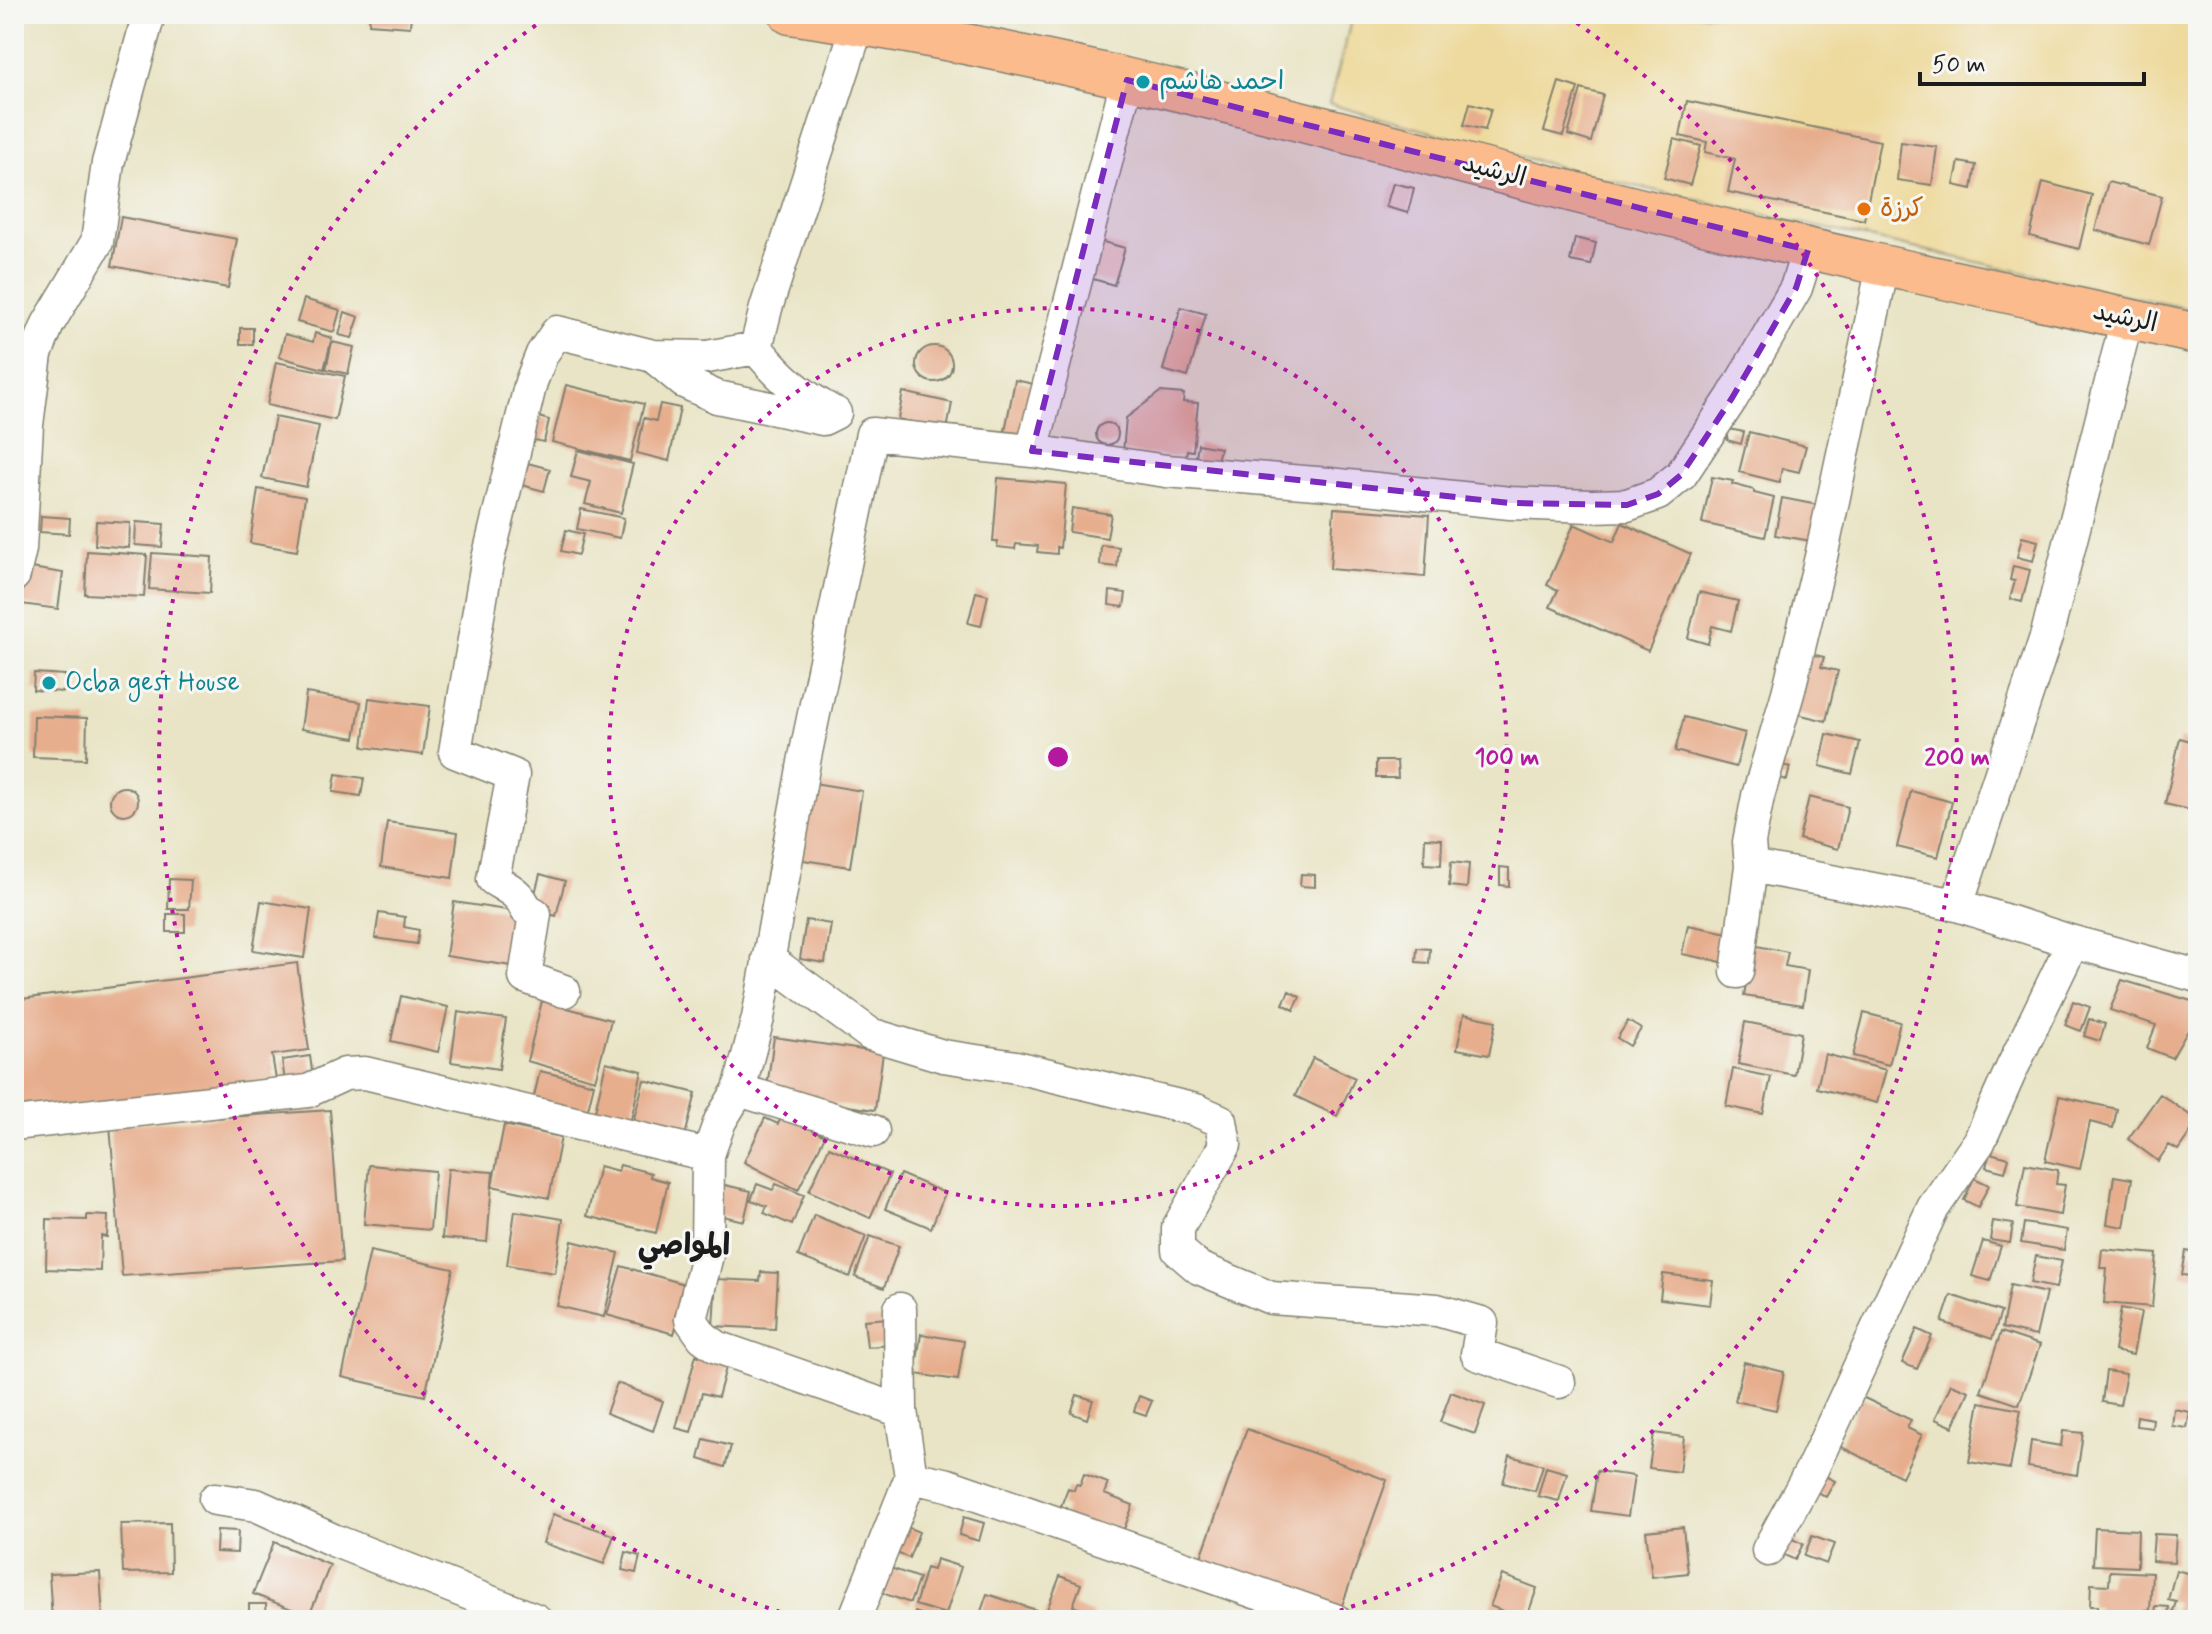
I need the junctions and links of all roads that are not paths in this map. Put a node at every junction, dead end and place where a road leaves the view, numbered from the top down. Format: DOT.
graph roads {
  1 [pos="149,14"];
  2 [pos="790,14"];
  3 [pos="858,24"];
  4 [pos="1127,80"];
  5 [pos="1808,250"];
  6 [pos="1883,266"];
  7 [pos="2127,319"];
  8 [pos="2198,334"];
  9 [pos="756,348"];
  10 [pos="653,356"];
  11 [pos="835,413"];
  12 [pos="872,434"];
  13 [pos="1032,451"];
  14 [pos="14,575"];
  15 [pos="1751,866"];
  16 [pos="1957,905"];
  17 [pos="2073,942"];
  18 [pos="768,959"];
  19 [pos="1737,972"];
  20 [pos="2198,976"];
  21 [pos="564,991"];
  22 [pos="739,1090"];
  23 [pos="14,1124"];
  24 [pos="873,1131"];
  25 [pos="708,1155"];
  26 [pos="900,1309"];
  27 [pos="1559,1382"];
  28 [pos="901,1411"];
  29 [pos="911,1477"];
  30 [pos="215,1499"];
  31 [pos="1768,1550"];
  32 [pos="536,1620"];
  33 [pos="854,1620"];
  34 [pos="1335,1620"];
  1 -- 14 [label="street"];
  2 -- 3 [label="main road, الرشيد"];
  3 -- 4 [label="main road, الرشيد"];
  3 -- 9 [label="street"];
  4 -- 5 [label="main road, الرشيد"];
  4 -- 13 [label="street"];
  5 -- 6 [label="main road, الرشيد"];
  5 -- 13 [label="street"];
  6 -- 7 [label="main road, الرشيد"];
  6 -- 15 [label="street"];
  7 -- 8 [label="main road, الرشيد"];
  7 -- 16 [label="street"];
  9 -- 10 [label="street"];
  9 -- 11 [label="street"];
  10 -- 11 [label="street"];
  10 -- 21 [label="street"];
  11 -- 12 [label="street"];
  12 -- 13 [label="street"];
  12 -- 18 [label="street"];
  15 -- 16 [label="street"];
  15 -- 19 [label="street"];
  16 -- 17 [label="street"];
  17 -- 20 [label="street"];
  17 -- 31 [label="street"];
  18 -- 22 [label="street"];
  18 -- 27 [label="street"];
  22 -- 24 [label="street"];
  22 -- 25 [label="street"];
  23 -- 25 [label="street"];
  25 -- 28 [label="street"];
  26 -- 28 [label="street"];
  28 -- 29 [label="street"];
  29 -- 33 [label="street"];
  29 -- 34 [label="street"];
  30 -- 32 [label="street"];
}
